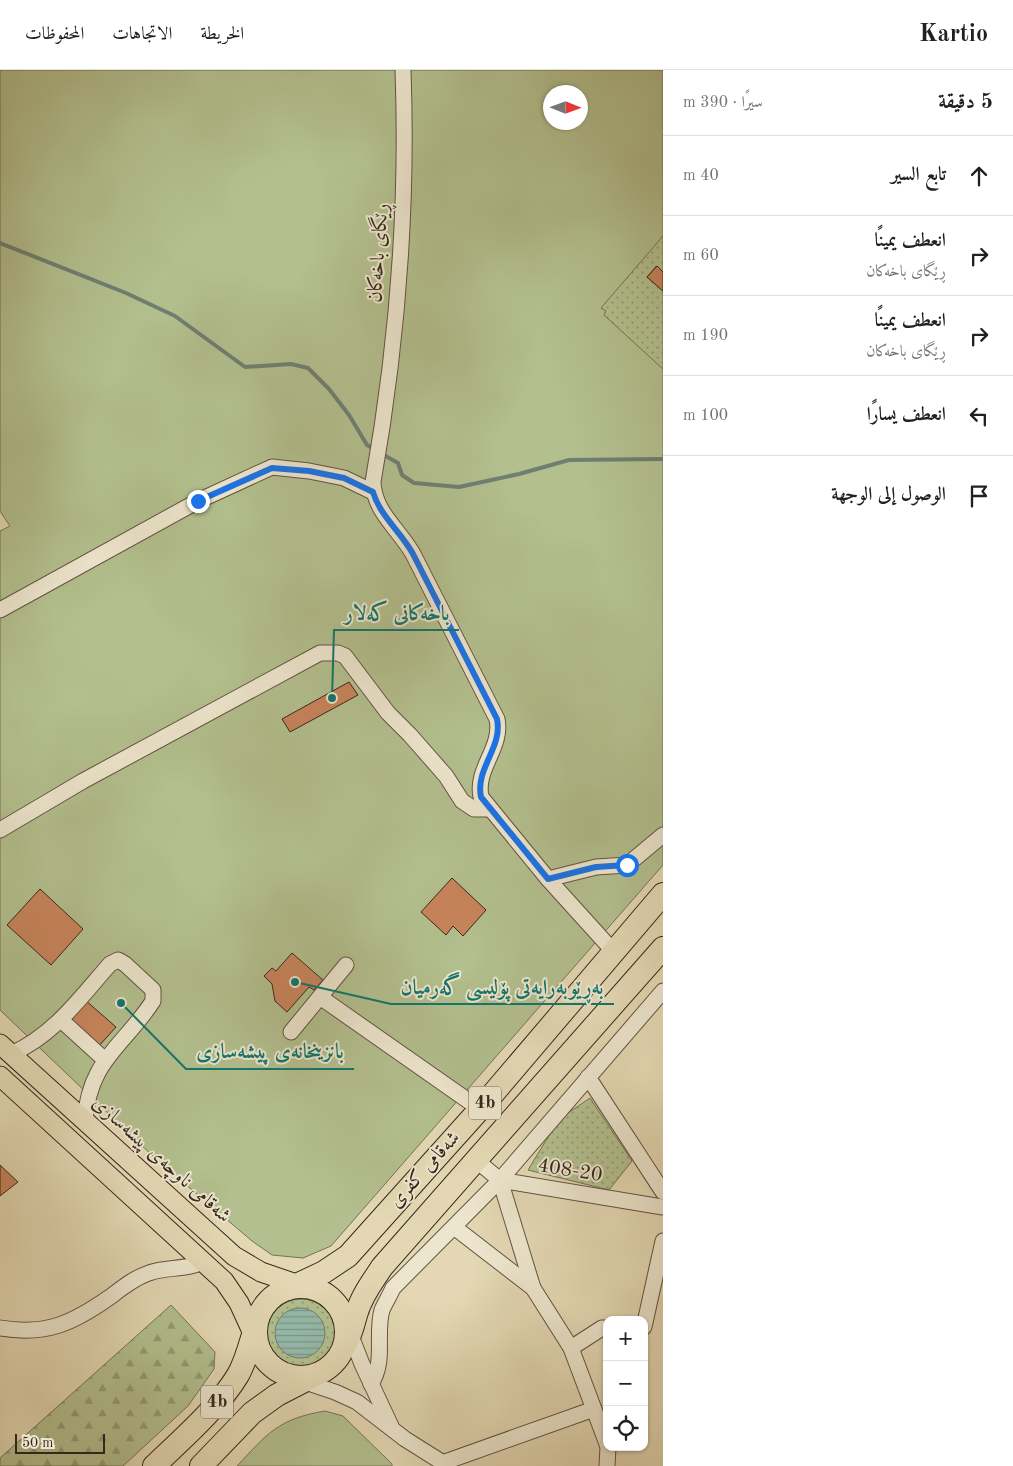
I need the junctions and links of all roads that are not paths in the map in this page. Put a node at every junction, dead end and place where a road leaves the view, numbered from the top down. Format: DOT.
graph roads {
  1 [pos="403,70"];
  2 [pos="373,487"];
  3 [pos="0,610"];
  4 [pos="489,809"];
  5 [pos="0,830"];
  6 [pos="663,835"];
  7 [pos="548,879"];
  8 [pos="663,894"];
  9 [pos="663,948"];
  10 [pos="614,952"];
  11 [pos="346,965"];
  12 [pos="661,996"];
  13 [pos="320,997"];
  14 [pos="60,1020"];
  15 [pos="291,1032"];
  16 [pos="5,1049"];
  17 [pos="105,1060"];
  18 [pos="0,1076"];
  19 [pos="588,1078"];
  20 [pos="480,1109"];
  21 [pos="85,1121"];
  22 [pos="477,1162"];
  23 [pos="500,1180"];
  24 [pos="663,1192"];
  25 [pos="663,1207"];
  26 [pos="454,1227"];
  27 [pos="663,1240"];
  28 [pos="204,1261"];
  29 [pos="297,1286"];
  30 [pos="533,1288"];
  31 [pos="646,1316"];
  32 [pos="0,1328"];
  33 [pos="603,1328"];
  34 [pos="256,1332"];
  35 [pos="348,1335"];
  36 [pos="571,1348"];
  37 [pos="304,1379"];
  38 [pos="371,1384"];
  39 [pos="594,1409"];
  40 [pos="392,1428"];
  41 [pos="603,1433"];
  42 [pos="608,1451"];
  43 [pos="445,1464"];
  44 [pos="154,1466"];
  45 [pos="201,1466"];
  46 [pos="607,1466"];
  1 -- 2 [label="street, ڕێگای باخەکان"];
  2 -- 3 [label="street"];
  2 -- 4 [label="street"];
  4 -- 5 [label="street"];
  4 -- 7 [label="street"];
  6 -- 7 [label="street"];
  7 -- 10 [label="street"];
  8 -- 10 [label="highway, شەقامی کفری / 4b"];
  9 -- 22 [label="highway, شەقامی کفری / 4b"];
  10 -- 20 [label="highway, شەقامی کفری / 4b"];
  11 -- 13 [label="street"];
  12 -- 19 [label="street"];
  13 -- 15 [label="street"];
  13 -- 20 [label="street"];
  14 -- 16 [label="street"];
  14 -- 17 [label="street"];
  14 -- 17 [label="street"];
  16 -- 21 [label="main road, شەقامی ناوچەی پیشەسازی"];
  17 -- 21 [label="street"];
  18 -- 28 [label="main road"];
  19 -- 23 [label="street"];
  19 -- 24 [label="street"];
  20 -- 29 [label="highway, شەقامی کفری / 4b"];
  21 -- 29 [label="main road, شەقامی ناوچەی پیشەسازی"];
  22 -- 23 [label="street, 408-20"];
  22 -- 35 [label="highway, شەقامی کفری / 4b"];
  23 -- 25 [label="street, 408-20"];
  23 -- 26 [label="street"];
  23 -- 30 [label="street"];
  26 -- 30 [label="street"];
  26 -- 38 [label="street"];
  27 -- 31 [label="street"];
  28 -- 32 [label="street"];
  28 -- 34 [label="main road"];
  29 -- 34 [label="highway"];
  29 -- 35 [label="highway"];
  30 -- 36 [label="street"];
  33 -- 36 [label="street"];
  34 -- 37 [label="highway"];
  34 -- 44 [label="highway, 4b"];
  35 -- 37 [label="highway"];
  35 -- 38 [label="street"];
  36 -- 39 [label="street"];
  37 -- 40 [label="street"];
  37 -- 45 [label="highway, 4b"];
  38 -- 40 [label="street"];
  39 -- 41 [label="street"];
  39 -- 43 [label="street"];
  40 -- 43 [label="street"];
  42 -- 46 [label="street"];
}
